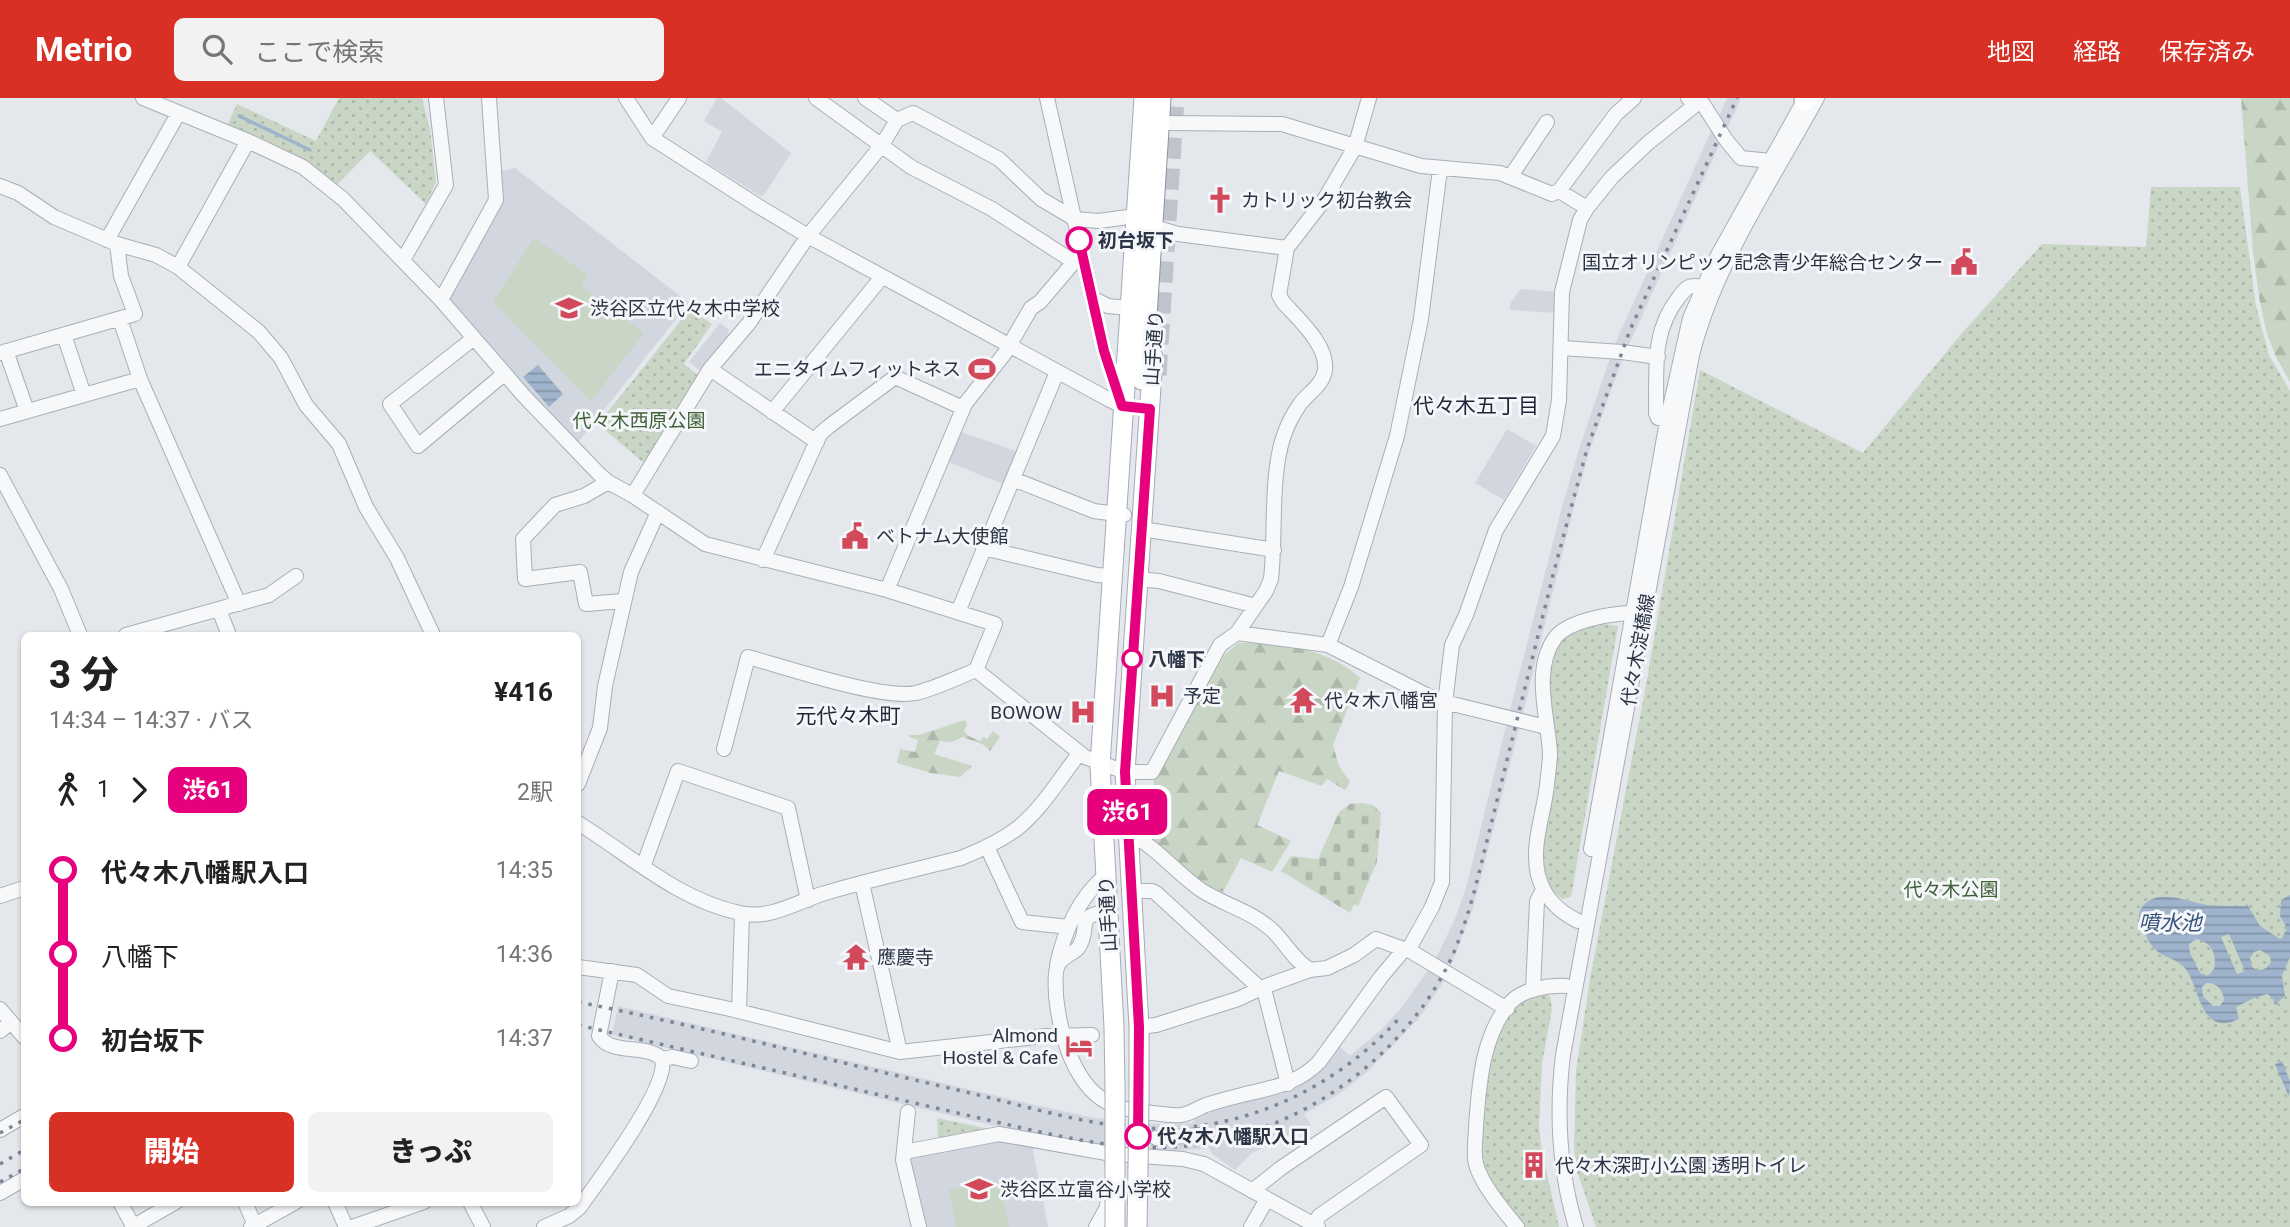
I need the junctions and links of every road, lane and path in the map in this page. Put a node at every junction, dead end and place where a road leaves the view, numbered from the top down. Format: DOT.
graph roads {
  1 [pos="143,98"];
  2 [pos="436,98"];
  3 [pos="489,98"];
  4 [pos="626,98"];
  5 [pos="679,98"];
  6 [pos="816,98"];
  7 [pos="865,98"];
  8 [pos="1047,98"];
  9 [pos="1146,98"];
  10 [pos="1160,98"];
  11 [pos="1170,98"];
  12 [pos="1370,98"];
  13 [pos="1634,98"];
  14 [pos="1695,99"];
  15 [pos="1809,99"];
  16 [pos="178,114"];
  17 [pos="897,120"];
  18 [pos="1547,122"];
  19 [pos="1168,123"];
  20 [pos="652,138"];
  21 [pos="248,141"];
  22 [pos="882,145"];
  23 [pos="1355,147"];
  24 [pos="1771,161"];
  25 [pos="1440,169"];
  26 [pos="1511,176"];
  27 [pos="0,186"];
  28 [pos="1559,191"];
  29 [pos="1587,208"];
  30 [pos="1135,216"];
  31 [pos="1075,219"];
  32 [pos="1161,229"];
  33 [pos="808,236"];
  34 [pos="112,242"];
  35 [pos="1287,248"];
  36 [pos="402,260"];
  37 [pos="1079,261"];
  38 [pos="178,267"];
  39 [pos="882,277"];
  40 [pos="1702,287"];
  41 [pos="1092,298"];
  42 [pos="440,300"];
  43 [pos="1129,308"];
  44 [pos="120,319"];
  45 [pos="64,335"];
  46 [pos="474,338"];
  47 [pos="1009,346"];
  48 [pos="1562,348"];
  49 [pos="3,352"];
  50 [pos="1658,358"];
  51 [pos="710,369"];
  52 [pos="1057,372"];
  53 [pos="504,374"];
  54 [pos="140,379"];
  55 [pos="84,395"];
  56 [pos="1122,406"];
  57 [pos="963,408"];
  58 [pos="1150,409"];
  59 [pos="27,411"];
  60 [pos="772,412"];
  61 [pos="0,419"];
  62 [pos="1673,422"];
  63 [pos="817,442"];
  64 [pos="1147,466"];
  65 [pos="1013,479"];
  66 [pos="608,482"];
  67 [pos="2,484"];
  68 [pos="633,495"];
  69 [pos="658,512"];
  70 [pos="1120,515"];
  71 [pos="1142,529"];
  72 [pos="983,548"];
  73 [pos="1274,550"];
  74 [pos="763,559"];
  75 [pos="1113,569"];
  76 [pos="296,576"];
  77 [pos="1137,579"];
  78 [pos="887,590"];
  79 [pos="623,601"];
  80 [pos="239,604"];
  81 [pos="1256,607"];
  82 [pos="219,610"];
  83 [pos="958,612"];
  84 [pos="1635,613"];
  85 [pos="79,632"];
  86 [pos="139,632"];
  87 [pos="228,632"];
  88 [pos="432,632"];
  89 [pos="1237,633"];
  90 [pos="1134,639"];
  91 [pos="1328,645"];
  92 [pos="976,670"];
  93 [pos="1445,703"];
  94 [pos="1103,713"];
  95 [pos="1546,727"];
  96 [pos="724,749"];
  97 [pos="1079,754"];
  98 [pos="1100,765"];
  99 [pos="1125,772"];
  100 [pos="581,776"];
  101 [pos="581,825"];
  102 [pos="1128,833"];
  103 [pos="987,847"];
  104 [pos="643,867"];
  105 [pos="1105,876"];
  106 [pos="862,883"];
  107 [pos="21,889"];
  108 [pos="1543,890"];
  109 [pos="1132,891"];
  110 [pos="0,896"];
  111 [pos="808,900"];
  112 [pos="1107,912"];
  113 [pos="742,914"];
  114 [pos="1578,921"];
  115 [pos="1069,927"];
  116 [pos="1406,950"];
  117 [pos="1057,966"];
  118 [pos="581,967"];
  119 [pos="1310,970"];
  120 [pos="612,971"];
  121 [pos="1566,986"];
  122 [pos="1262,989"];
  123 [pos="1534,990"];
  124 [pos="0,1009"];
  125 [pos="1507,1009"];
  126 [pos="739,1011"];
  127 [pos="6,1027"];
  128 [pos="1139,1027"];
  129 [pos="1092,1035"];
  130 [pos="1063,1036"];
  131 [pos="900,1052"];
  132 [pos="662,1059"];
  133 [pos="691,1062"];
  134 [pos="1287,1084"];
  135 [pos="1132,1105"];
  136 [pos="21,1109"];
  137 [pos="908,1112"];
  138 [pos="0,1118"];
  139 [pos="21,1118"];
  140 [pos="0,1130"];
  141 [pos="1199,1135"];
  142 [pos="1156,1138"];
  143 [pos="904,1152"];
  144 [pos="1112,1154"];
  145 [pos="1136,1162"];
  146 [pos="21,1181"];
  147 [pos="1252,1191"];
  148 [pos="0,1193"];
  149 [pos="1267,1199"];
  150 [pos="581,1205"];
  151 [pos="122,1206"];
  152 [pos="169,1206"];
  153 [pos="246,1206"];
  154 [pos="289,1206"];
  155 [pos="337,1206"];
  156 [pos="412,1206"];
  157 [pos="472,1206"];
  158 [pos="580,1206"];
  159 [pos="1128,1223"];
  160 [pos="255,1226"];
  161 [pos="1316,1226"];
  162 [pos="133,1227"];
  163 [pos="346,1227"];
  164 [pos="352,1227"];
  165 [pos="483,1227"];
  166 [pos="544,1227"];
  167 [pos="919,1227"];
  168 [pos="1096,1227"];
  169 [pos="1251,1227"];
  170 [pos="1517,1227"];
  171 [pos="1566,1227"];
  172 [pos="1576,1227"];
  1 -- 16 [label="street"];
  2 -- 36 [label="street"];
  3 -- 42 [label="street"];
  4 -- 20 [label="street"];
  5 -- 20 [label="street"];
  6 -- 22 [label="street"];
  7 -- 17 [label="street"];
  8 -- 31 [label="street"];
  9 -- 10 [label="highway"];
  9 -- 30 [label="main road, 山手通り"];
  11 -- 19 [label="main road, 山手通り"];
  12 -- 23 [label="street"];
  13 -- 28 [label="street"];
  14 -- 24 [label="street"];
  14 -- 29 [label="street"];
  15 -- 24 [label="street, 代々木淀橋線"];
  15 -- 62 [label="street, 代々木淀橋線"];
  16 -- 21 [label="street"];
  16 -- 34 [label="street"];
  17 -- 22 [label="street"];
  17 -- 31 [label="street"];
  18 -- 26 [label="street"];
  19 -- 23 [label="street"];
  19 -- 32 [label="main road, 山手通り"];
  20 -- 33 [label="street"];
  21 -- 36 [label="street"];
  21 -- 38 [label="street"];
  22 -- 33 [label="street"];
  22 -- 37 [label="street"];
  23 -- 25 [label="street"];
  23 -- 35 [label="street"];
  24 -- 40 [label="street, 代々木淀橋線"];
  25 -- 26 [label="street"];
  25 -- 91 [label="street"];
  26 -- 28 [label="street"];
  27 -- 34 [label="street"];
  28 -- 29 [label="street"];
  29 -- 48 [label="street"];
  30 -- 31 [label="street"];
  30 -- 43 [label="main road, 山手通り"];
  31 -- 37 [label="street"];
  32 -- 35 [label="street"];
  32 -- 58 [label="main road, 山手通り"];
  33 -- 39 [label="street"];
  33 -- 51 [label="street"];
  34 -- 38 [label="street"];
  34 -- 44 [label="street"];
  35 -- 73 [label="street"];
  36 -- 42 [label="street"];
  37 -- 41 [label="street"];
  37 -- 47 [label="street"];
  38 -- 88 [label="street"];
  39 -- 47 [label="street"];
  39 -- 60 [label="street"];
  40 -- 50 [label="street"];
  40 -- 62 [label="street, 代々木淀橋線"];
  41 -- 43 [label="street"];
  41 -- 56 [label="street"];
  42 -- 46 [label="street"];
  43 -- 56 [label="main road, 山手通り"];
  44 -- 45 [label="street"];
  44 -- 54 [label="street"];
  45 -- 49 [label="street"];
  45 -- 55 [label="street"];
  46 -- 53 [label="street"];
  46 -- 53 [label="street"];
  47 -- 52 [label="street"];
  47 -- 57 [label="street"];
  48 -- 50 [label="street"];
  48 -- 93 [label="street"];
  49 -- 59 [label="street"];
  50 -- 62 [label="street"];
  51 -- 60 [label="street"];
  51 -- 68 [label="street"];
  52 -- 56 [label="street"];
  52 -- 65 [label="street"];
  53 -- 66 [label="street"];
  54 -- 55 [label="street"];
  54 -- 80 [label="street"];
  55 -- 59 [label="street"];
  56 -- 58 [label="street"];
  56 -- 70 [label="main road, 山手通り"];
  57 -- 63 [label="street"];
  57 -- 78 [label="street"];
  58 -- 64 [label="main road, 山手通り"];
  59 -- 61 [label="street"];
  60 -- 63 [label="street"];
  62 -- 84 [label="street, 代々木淀橋線"];
  62 -- 172 [label="street, 代々木淀橋線"];
  63 -- 74 [label="street"];
  64 -- 70 [label="main road"];
  64 -- 71 [label="main road, 山手通り"];
  65 -- 70 [label="street"];
  65 -- 72 [label="street"];
  66 -- 68 [label="street"];
  66 -- 79 [label="street"];
  67 -- 85 [label="street"];
  68 -- 69 [label="street"];
  69 -- 74 [label="street"];
  69 -- 79 [label="street"];
  70 -- 75 [label="main road, 山手通り"];
  71 -- 73 [label="street"];
  71 -- 77 [label="main road, 山手通り"];
  72 -- 75 [label="street"];
  72 -- 83 [label="street"];
  73 -- 81 [label="street"];
  74 -- 78 [label="street"];
  75 -- 94 [label="main road, 山手通り"];
  76 -- 80 [label="street"];
  77 -- 81 [label="street"];
  77 -- 90 [label="main road, 山手通り"];
  78 -- 83 [label="street"];
  79 -- 100 [label="street"];
  80 -- 82 [label="street"];
  81 -- 89 [label="street"];
  82 -- 86 [label="street"];
  82 -- 87 [label="street"];
  83 -- 92 [label="street"];
  84 -- 95 [label="street"];
  84 -- 114 [label="street, 代々木淀橋線"];
  89 -- 91 [label="street"];
  89 -- 99 [label="street"];
  90 -- 94 [label="main road"];
  90 -- 99 [label="main road, 山手通り"];
  91 -- 93 [label="street"];
  92 -- 96 [label="street"];
  92 -- 97 [label="street"];
  93 -- 95 [label="street"];
  93 -- 116 [label="street"];
  94 -- 98 [label="main road, 山手通り"];
  95 -- 108 [label="street"];
  97 -- 98 [label="street"];
  97 -- 103 [label="street"];
  98 -- 99 [label="street"];
  98 -- 105 [label="main road, 山手通り"];
  99 -- 102 [label="main road, 山手通り"];
  101 -- 104 [label="street"];
  102 -- 109 [label="main road, 山手通り"];
  102 -- 119 [label="street"];
  103 -- 106 [label="street"];
  103 -- 115 [label="street"];
  104 -- 111 [label="street"];
  104 -- 113 [label="street"];
  105 -- 112 [label="main road, 山手通り"];
  105 -- 115 [label="street"];
  106 -- 111 [label="street"];
  106 -- 131 [label="street"];
  107 -- 110 [label="street"];
  108 -- 114 [label="street"];
  108 -- 123 [label="street"];
  109 -- 122 [label="street"];
  109 -- 128 [label="main road, 山手通り"];
  111 -- 113 [label="street"];
  112 -- 117 [label="street"];
  112 -- 159 [label="main road, 山手通り, bridge"];
  113 -- 126 [label="street"];
  114 -- 121 [label="street, 代々木淀橋線"];
  115 -- 117 [label="street"];
  116 -- 119 [label="street"];
  116 -- 125 [label="street"];
  116 -- 134 [label="street"];
  117 -- 130 [label="street"];
  118 -- 120 [label="street"];
  119 -- 122 [label="street"];
  120 -- 126 [label="street"];
  120 -- 132 [label="street"];
  121 -- 123 [label="street"];
  121 -- 171 [label="street, 代々木淀橋線"];
  122 -- 128 [label="street"];
  122 -- 134 [label="street"];
  123 -- 125 [label="street"];
  124 -- 127 [label="street"];
  125 -- 170 [label="street"];
  126 -- 131 [label="street"];
  128 -- 135 [label="main road, 山手通り"];
  129 -- 130 [label="street"];
  130 -- 131 [label="street"];
  130 -- 135 [label="street"];
  132 -- 133 [label="street"];
  132 -- 150 [label="street"];
  134 -- 135 [label="street"];
  135 -- 145 [label="main road, 山手通り, bridge"];
  136 -- 138 [label="street"];
  137 -- 143 [label="street"];
  139 -- 140 [label="street"];
  141 -- 142 [label="street"];
  143 -- 144 [label="street"];
  143 -- 167 [label="street"];
  144 -- 145 [label="street"];
  144 -- 168 [label="street"];
  145 -- 147 [label="street"];
  145 -- 159 [label="main road, 山手通り"];
  146 -- 148 [label="street"];
  147 -- 149 [label="street"];
  147 -- 161 [label="street"];
  149 -- 161 [label="street"];
  149 -- 169 [label="street"];
  151 -- 162 [label="street"];
  152 -- 162 [label="street"];
  153 -- 160 [label="street"];
  154 -- 160 [label="street"];
  155 -- 163 [label="street"];
  156 -- 164 [label="street"];
  157 -- 165 [label="street"];
  158 -- 166 [label="street"];
}
